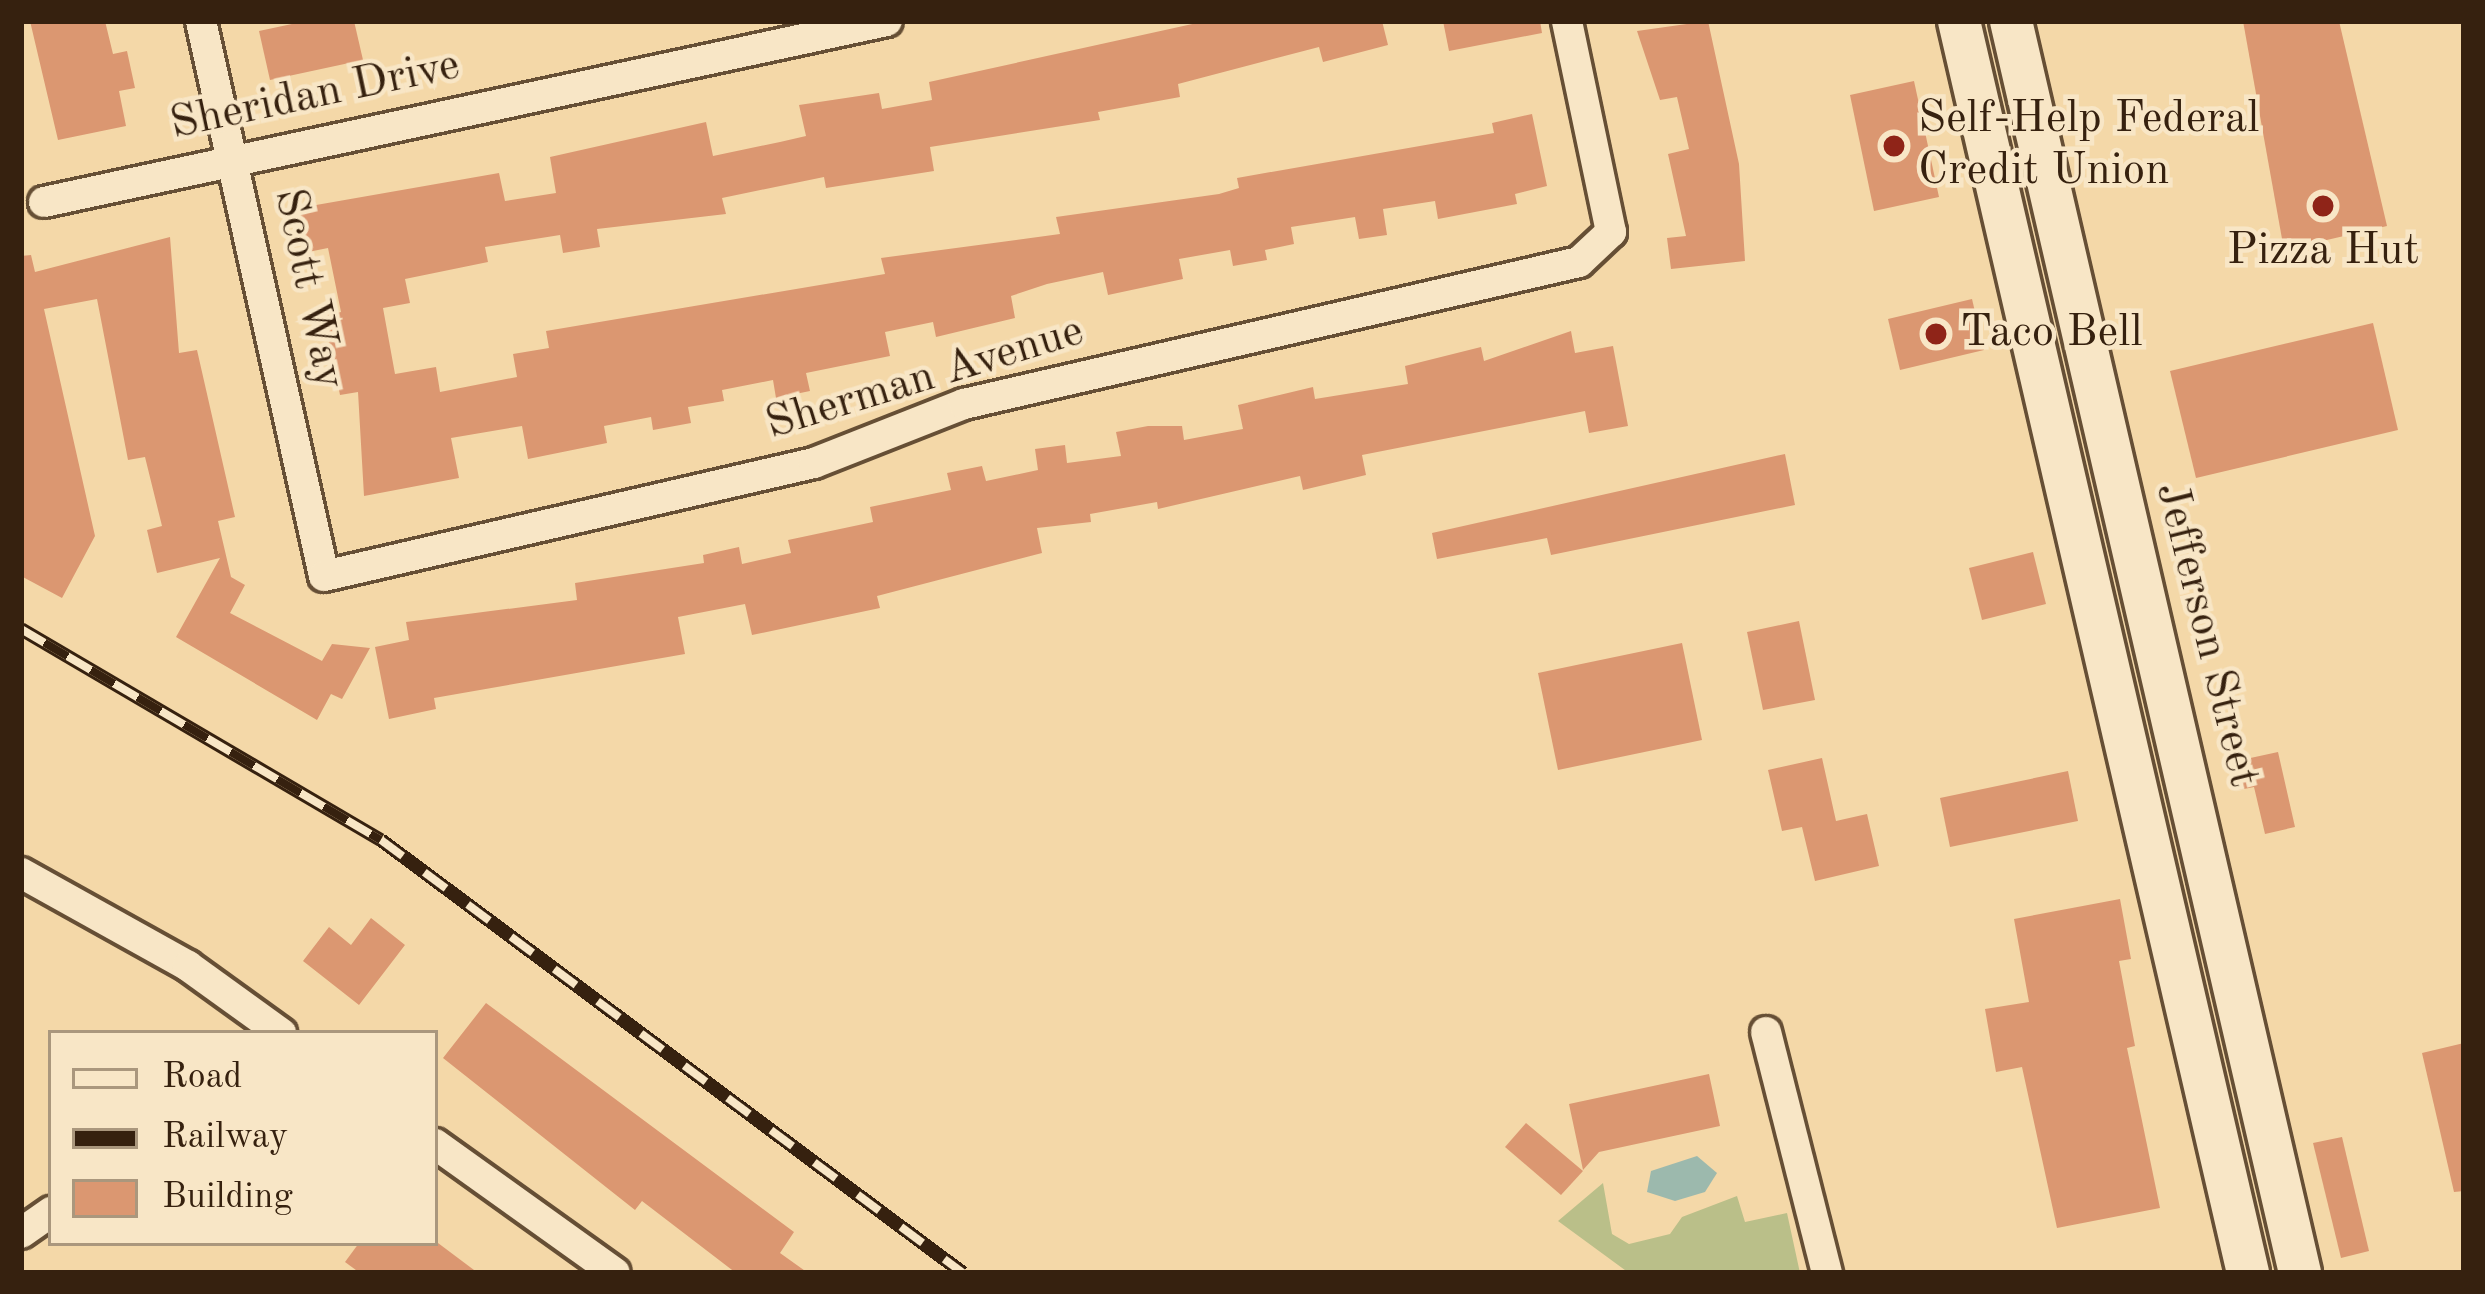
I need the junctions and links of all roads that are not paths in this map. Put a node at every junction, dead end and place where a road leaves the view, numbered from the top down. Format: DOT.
graph roads {
  1 [pos="201,21"];
  2 [pos="887,21"];
  3 [pos="1567,21"];
  4 [pos="1959,21"];
  5 [pos="2011,21"];
  6 [pos="234,159"];
  7 [pos="44,202"];
  8 [pos="324,576"];
  9 [pos="21,873"];
  10 [pos="277,1030"];
  11 [pos="1766,1032"];
  12 [pos="438,1146"];
  13 [pos="48,1214"];
  14 [pos="21,1233"];
  15 [pos="614,1273"];
  16 [pos="1827,1273"];
  17 [pos="2248,1273"];
  18 [pos="2300,1273"];
  1 -- 6 [label="street, Scott Way"];
  2 -- 6 [label="street, Sheridan Drive"];
  3 -- 8 [label="street, Sherman Avenue"];
  4 -- 17 [label="main road"];
  5 -- 18 [label="main road, Jefferson Street"];
  6 -- 7 [label="street, Sheridan Drive"];
  6 -- 8 [label="street, Scott Way"];
  9 -- 10 [label="street"];
  11 -- 16 [label="street"];
  12 -- 15 [label="street"];
  13 -- 14 [label="street"];
}
